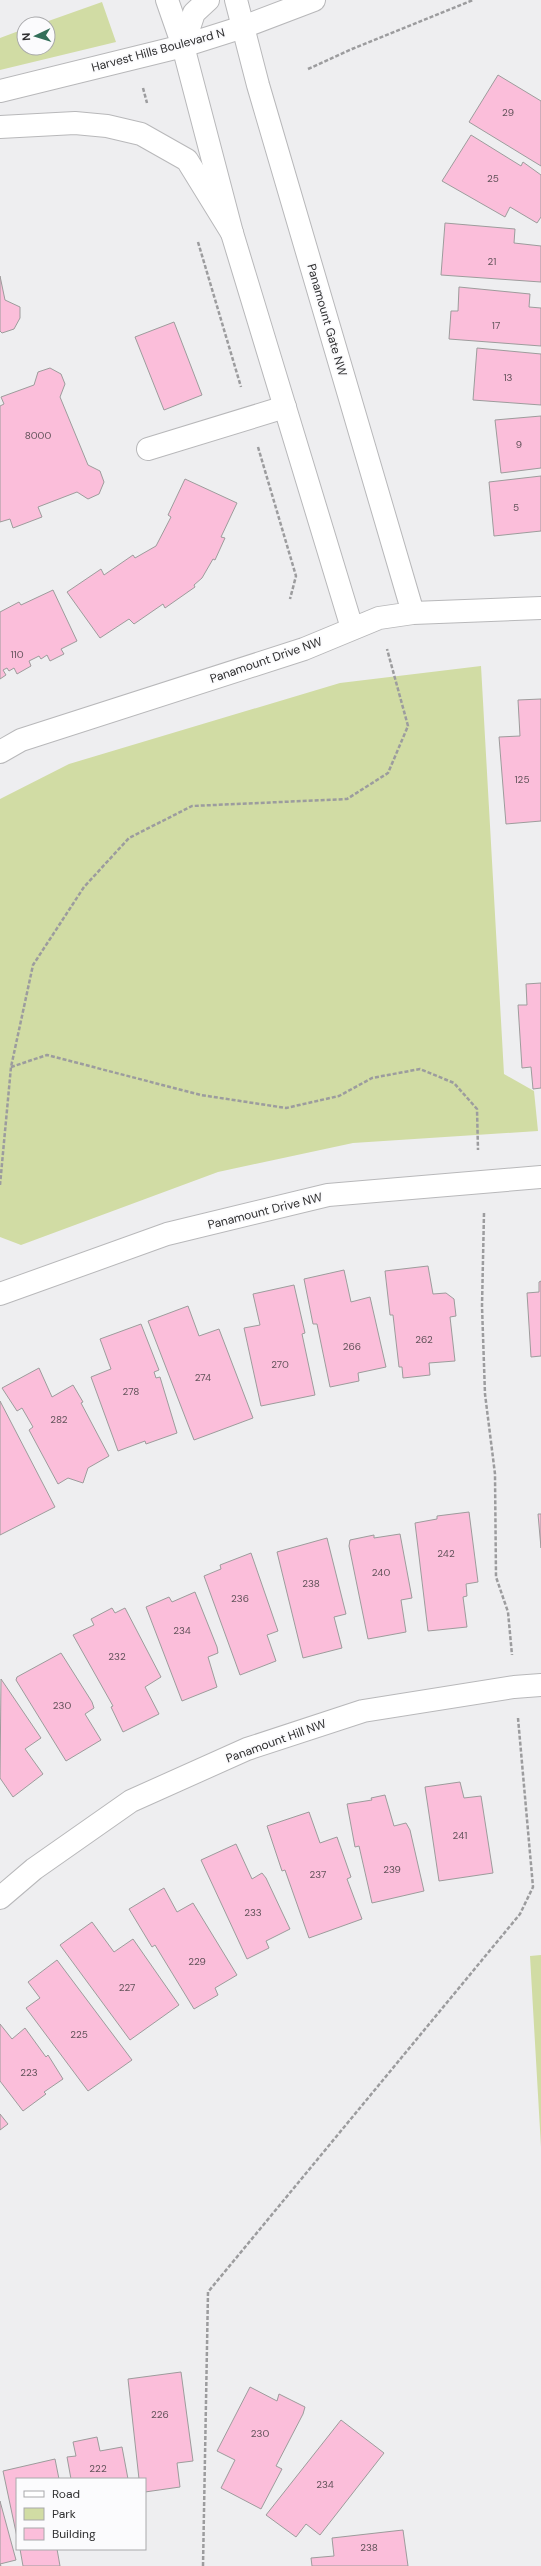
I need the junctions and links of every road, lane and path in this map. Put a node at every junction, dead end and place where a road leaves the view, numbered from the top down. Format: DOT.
graph roads {
  1 [pos="168,0"];
  2 [pos="208,0"];
  3 [pos="236,0"];
  4 [pos="314,0"];
  5 [pos="473,0"];
  6 [pos="243,27"];
  7 [pos="182,46"];
  8 [pos="308,69"];
  9 [pos="142,87"];
  10 [pos="0,91"];
  11 [pos="148,107"];
  12 [pos="0,127"];
  13 [pos="232,233"];
  14 [pos="197,238"];
  15 [pos="285,407"];
  16 [pos="250,418"];
  17 [pos="148,449"];
  18 [pos="290,599"];
  19 [pos="541,608"];
  20 [pos="413,614"];
  21 [pos="379,618"];
  22 [pos="352,628"];
  23 [pos="0,752"];
  24 [pos="11,1067"];
  25 [pos="541,1177"];
  26 [pos="480,1182"];
  27 [pos="0,1185"];
  28 [pos="0,1294"];
  29 [pos="541,1685"];
  30 [pos="514,1687"];
  31 [pos="0,1898"];
  32 [pos="203,2566"];
  1 -- 7 [label="street"];
  2 -- 7 [label="street"];
  3 -- 6 [label="street, Panamount Gate NW"];
  4 -- 6 [label="street, Harvest Hills Boulevard N"];
  5 -- 8 [label="path"];
  6 -- 7 [label="street, Harvest Hills Boulevard N"];
  6 -- 20 [label="street, Panamount Gate NW"];
  7 -- 10 [label="street, Harvest Hills Boulevard N"];
  7 -- 13 [label="street"];
  9 -- 11 [label="path"];
  12 -- 13 [label="street"];
  13 -- 15 [label="street"];
  14 -- 16 [label="path"];
  15 -- 16 [label="street"];
  15 -- 22 [label="street"];
  16 -- 17 [label="street"];
  16 -- 18 [label="path"];
  19 -- 20 [label="street, Panamount Drive NW"];
  20 -- 21 [label="street, Panamount Drive NW"];
  21 -- 22 [label="street, Panamount Drive NW"];
  21 -- 24 [label="path"];
  22 -- 23 [label="street, Panamount Drive NW"];
  24 -- 26 [label="path"];
  24 -- 27 [label="path"];
  25 -- 26 [label="street, Panamount Drive NW"];
  26 -- 28 [label="street, Panamount Drive NW"];
  26 -- 30 [label="path"];
  29 -- 30 [label="street, Panamount Hill NW"];
  30 -- 31 [label="street, Panamount Hill NW"];
  30 -- 32 [label="path"];
}
